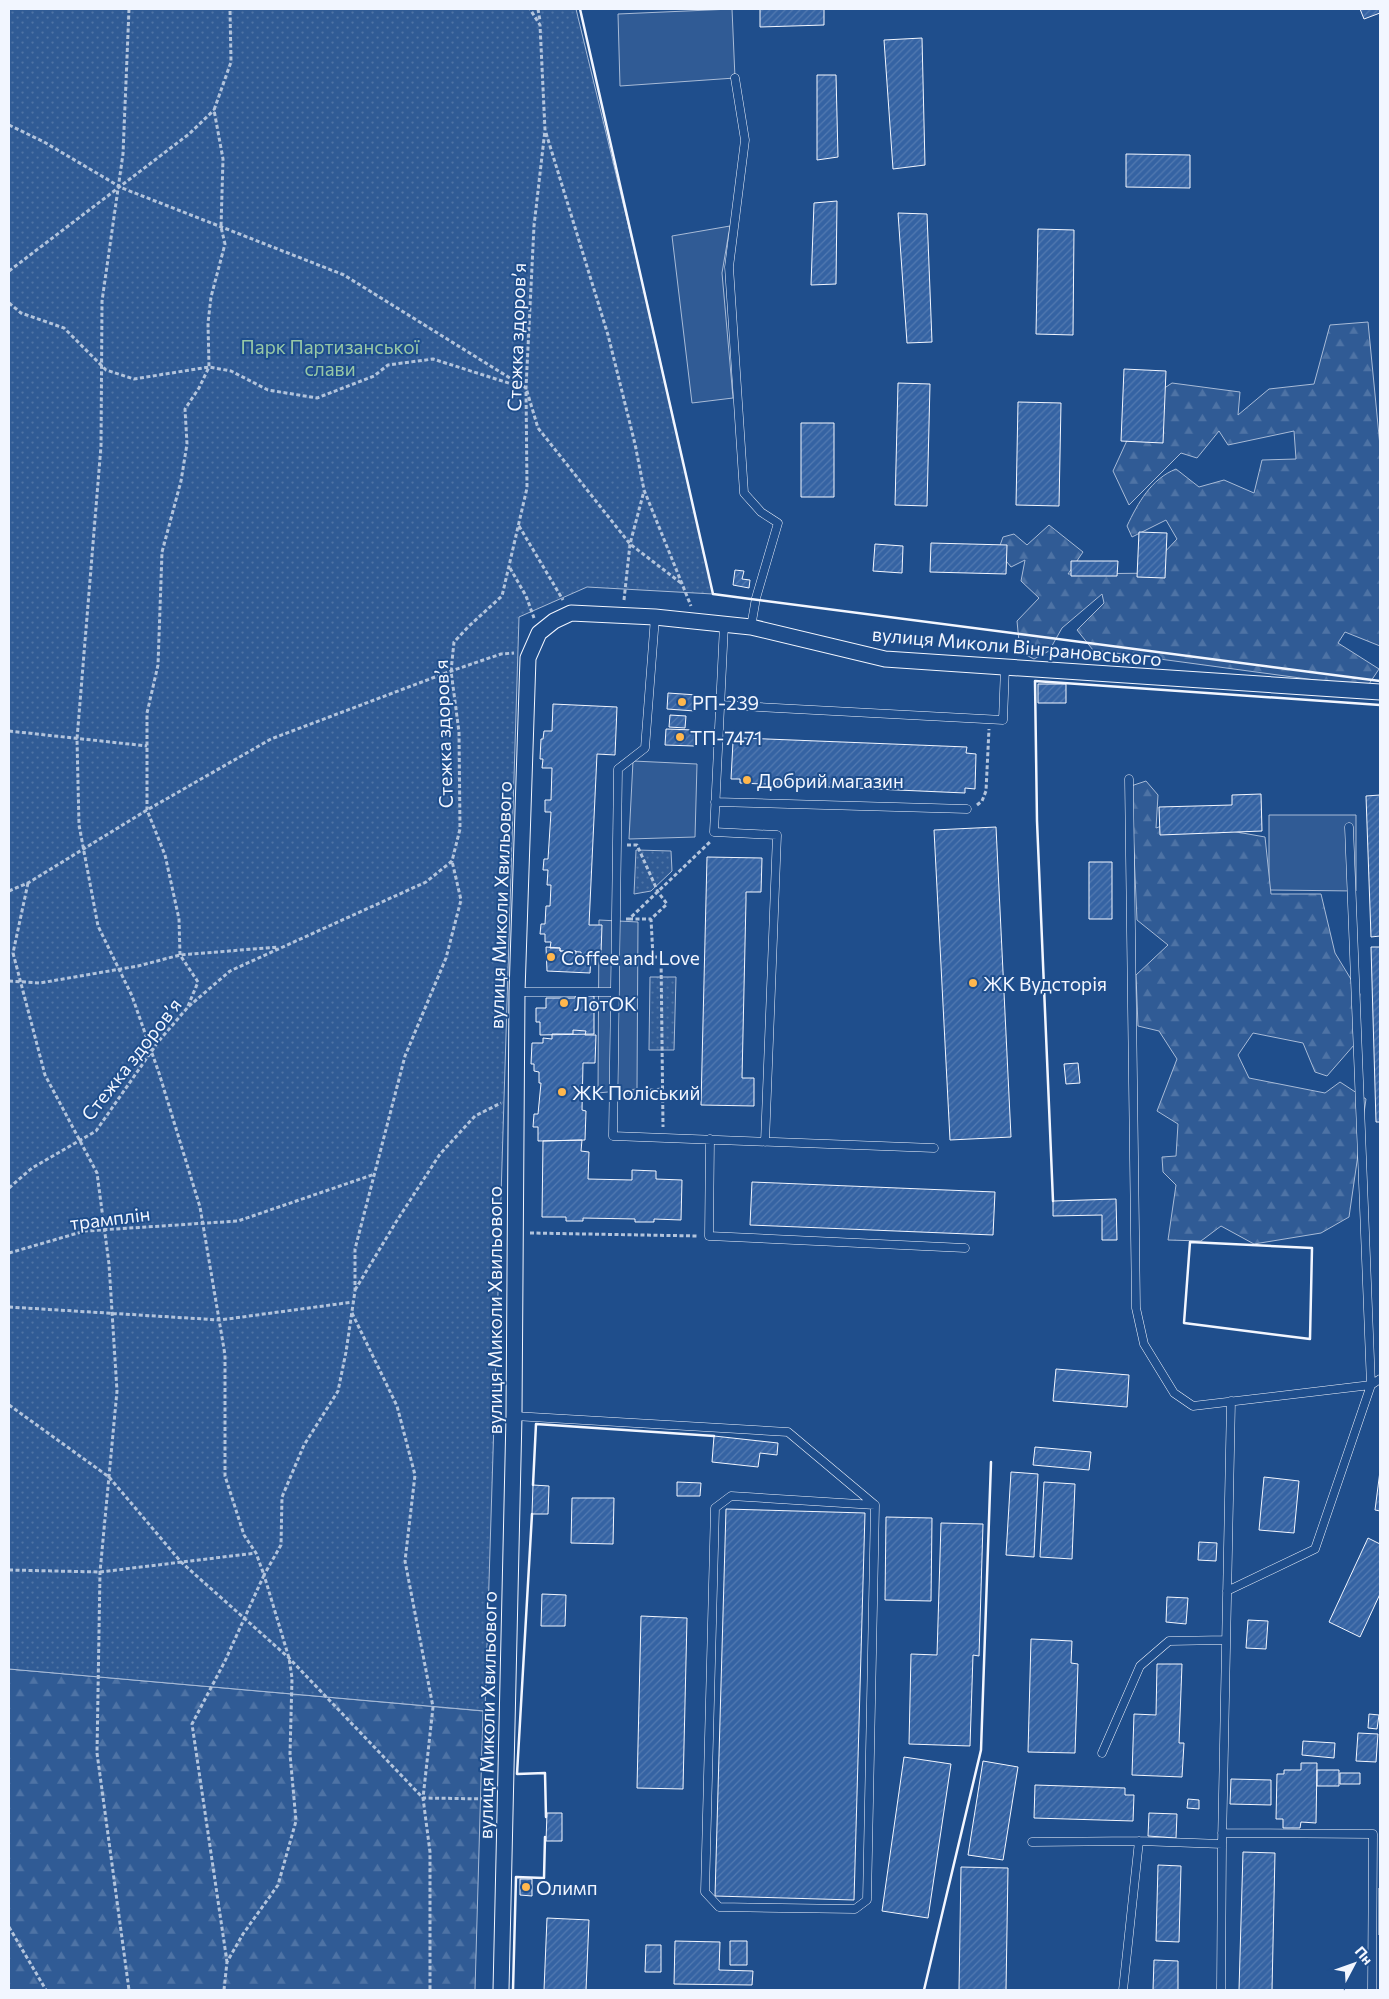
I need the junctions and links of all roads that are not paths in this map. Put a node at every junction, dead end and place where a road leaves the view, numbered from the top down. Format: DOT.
graph roads {
  1 [pos="735,78"];
  2 [pos="655,617"];
  3 [pos="724,624"];
  4 [pos="751,627"];
  5 [pos="536,639"];
  6 [pos="1005,667"];
  7 [pos="1380,692"];
  8 [pos="721,705"];
  9 [pos="1129,779"];
  10 [pos="715,802"];
  11 [pos="967,809"];
  12 [pos="1349,827"];
  13 [pos="516,992"];
  14 [pos="615,992"];
  15 [pos="710,1140"];
  16 [pos="765,1142"];
  17 [pos="934,1148"];
  18 [pos="965,1248"];
  19 [pos="1380,1379"];
  20 [pos="1371,1385"];
  21 [pos="1231,1401"];
  22 [pos="514,1416"];
  23 [pos="875,1505"];
  24 [pos="1227,1591"];
  25 [pos="1226,1640"];
  26 [pos="1102,1753"];
  27 [pos="1222,1833"];
  28 [pos="1139,1840"];
  29 [pos="1032,1842"];
  30 [pos="1222,1844"];
  31 [pos="501,1990"];
  32 [pos="1123,1990"];
  33 [pos="1221,1990"];
  34 [pos="1372,1990"];
  1 -- 4 [label="lane"];
  2 -- 3 [label="street, вулиця Миколи Вінграновського"];
  2 -- 5 [label="street, вулиця Миколи Вінграновського"];
  2 -- 14 [label="lane"];
  3 -- 4 [label="street, вулиця Миколи Вінграновського"];
  3 -- 8 [label="lane"];
  4 -- 6 [label="street, вулиця Миколи Вінграновського"];
  5 -- 13 [label="street, вулиця Миколи Хвильового"];
  6 -- 7 [label="street, вулиця Миколи Вінграновського"];
  6 -- 8 [label="lane"];
  8 -- 10 [label="lane"];
  9 -- 21 [label="lane"];
  10 -- 11 [label="lane"];
  10 -- 16 [label="lane"];
  12 -- 20 [label="lane"];
  13 -- 14 [label="lane"];
  13 -- 22 [label="street, вулиця Миколи Хвильового"];
  14 -- 15 [label="lane"];
  15 -- 16 [label="lane"];
  15 -- 18 [label="lane"];
  16 -- 17 [label="lane"];
  19 -- 20 [label="lane"];
  20 -- 21 [label="lane"];
  20 -- 24 [label="lane"];
  21 -- 24 [label="lane"];
  22 -- 23 [label="lane"];
  22 -- 31 [label="street, вулиця Миколи Хвильового"];
  23 -- 23 [label="lane"];
  24 -- 25 [label="lane"];
  25 -- 26 [label="lane"];
  25 -- 27 [label="lane"];
  27 -- 30 [label="lane"];
  27 -- 34 [label="lane"];
  28 -- 29 [label="lane"];
  28 -- 30 [label="lane"];
  28 -- 32 [label="lane"];
  30 -- 33 [label="lane"];
}
